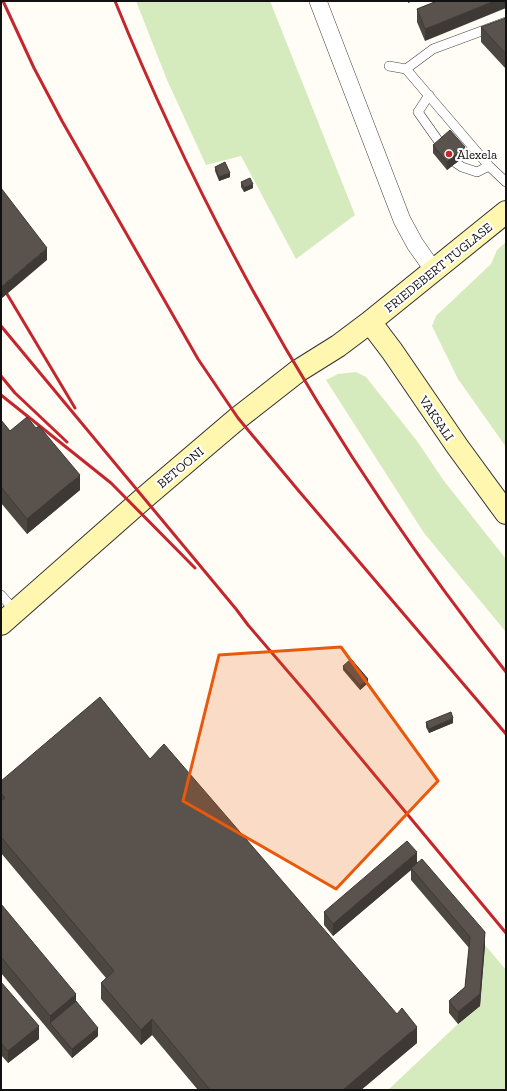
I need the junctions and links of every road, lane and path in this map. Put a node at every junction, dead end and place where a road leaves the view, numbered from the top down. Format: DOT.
graph roads {
  1 [pos="318,1"];
  2 [pos="506,22"];
  3 [pos="389,66"];
  4 [pos="406,69"];
  5 [pos="429,96"];
  6 [pos="442,146"];
  7 [pos="456,163"];
  8 [pos="489,166"];
  9 [pos="506,182"];
  10 [pos="506,212"];
  11 [pos="434,271"];
  12 [pos="370,322"];
  13 [pos="506,513"];
  14 [pos="1,595"];
  15 [pos="8,618"];
  1 -- 11 [label="street"];
  2 -- 4 [label="lane"];
  3 -- 4 [label="lane"];
  4 -- 5 [label="lane"];
  5 -- 6 [label="lane"];
  5 -- 8 [label="lane"];
  7 -- 8 [label="lane"];
  8 -- 9 [label="lane"];
  10 -- 11 [label="street, FRIEDEBERT TUGLASE"];
  11 -- 12 [label="street, FRIEDEBERT TUGLASE"];
  12 -- 13 [label="street, VAKSALI"];
  12 -- 15 [label="street, BETOONI"];
  14 -- 15 [label="lane"];
}
